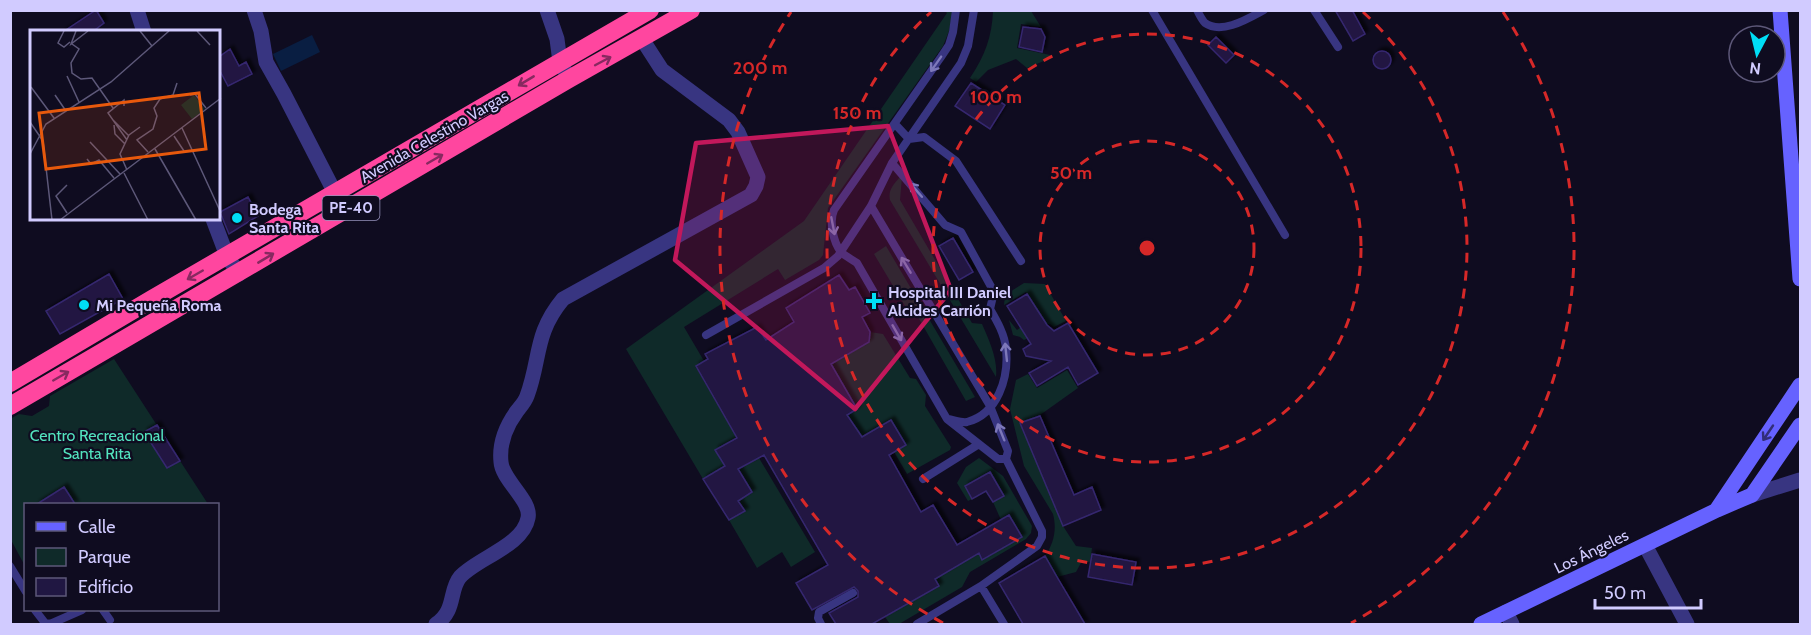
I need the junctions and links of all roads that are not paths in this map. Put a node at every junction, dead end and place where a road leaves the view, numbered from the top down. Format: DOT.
graph roads {
  1 [pos="137,10"];
  2 [pos="254,10"];
  3 [pos="547,10"];
  4 [pos="650,10"];
  5 [pos="691,10"];
  6 [pos="956,10"];
  7 [pos="974,10"];
  8 [pos="1152,10"];
  9 [pos="1197,10"];
  10 [pos="1264,10"];
  11 [pos="1314,10"];
  12 [pos="1780,10"];
  13 [pos="143,30"];
  14 [pos="642,39"];
  15 [pos="1338,47"];
  16 [pos="560,62"];
  17 [pos="569,79"];
  18 [pos="895,123"];
  19 [pos="451,126"];
  20 [pos="909,139"];
  21 [pos="461,144"];
  22 [pos="892,163"];
  23 [pos="355,181"];
  24 [pos="335,193"];
  25 [pos="365,200"];
  26 [pos="871,206"];
  27 [pos="213,220"];
  28 [pos="1285,235"];
  29 [pos="841,251"];
  30 [pos="228,256"];
  31 [pos="1021,261"];
  32 [pos="239,274"];
  33 [pos="1800,279"];
  34 [pos="152,299"];
  35 [pos="162,317"];
  36 [pos="706,336"];
  37 [pos="16,380"];
  38 [pos="1800,385"];
  39 [pos="32,394"];
  40 [pos="10,406"];
  41 [pos="990,406"];
  42 [pos="947,419"];
  43 [pos="1800,425"];
  44 [pos="978,444"];
  45 [pos="1006,459"];
  46 [pos="923,479"];
  47 [pos="1800,480"];
  48 [pos="1752,495"];
  49 [pos="1717,510"];
  50 [pos="1645,545"];
  51 [pos="10,566"];
  52 [pos="981,585"];
  53 [pos="24,589"];
  54 [pos="853,593"];
  55 [pos="36,611"];
  56 [pos="78,611"];
  57 [pos="104,611"];
  58 [pos="1509,618"];
  59 [pos="110,620"];
  60 [pos="436,624"];
  61 [pos="821,624"];
  62 [pos="917,624"];
  63 [pos="1004,624"];
  64 [pos="1481,624"];
  65 [pos="1687,624"];
  1 -- 13 [label="street"];
  2 -- 24 [label="street"];
  3 -- 16 [label="street"];
  4 -- 16 [label="highway, Avenida Celestino Vargas / PE-40"];
  5 -- 14 [label="highway, Avenida Celestino Vargas / PE-40"];
  6 -- 18 [label="lane, one-way"];
  7 -- 20 [label="lane"];
  8 -- 28 [label="lane"];
  9 -- 10 [label="lane"];
  11 -- 15 [label="lane"];
  12 -- 33 [label="main road"];
  17 -- 14 [label="highway, Avenida Celestino Vargas / PE-40, one-way"];
  14 -- 60 [label="street"];
  16 -- 17 [label="street"];
  16 -- 19 [label="highway, Avenida Celestino Vargas / PE-40, one-way"];
  17 -- 21 [label="highway, Avenida Celestino Vargas / PE-40"];
  18 -- 20 [label="lane"];
  18 -- 29 [label="lane, one-way"];
  19 -- 21 [label="highway"];
  19 -- 23 [label="highway, Avenida Celestino Vargas / PE-40"];
  20 -- 22 [label="lane"];
  20 -- 31 [label="lane"];
  25 -- 21 [label="highway, Avenida Celestino Vargas / PE-40, one-way"];
  22 -- 26 [label="lane"];
  41 -- 22 [label="lane, one-way"];
  23 -- 24 [label="highway, Avenida Celestino Vargas / PE-40"];
  23 -- 25 [label="highway"];
  24 -- 30 [label="highway, Avenida Celestino Vargas / PE-40"];
  32 -- 25 [label="highway, Avenida Celestino Vargas / PE-40, one-way"];
  26 -- 29 [label="lane"];
  41 -- 26 [label="lane, one-way"];
  27 -- 30 [label="street"];
  29 -- 36 [label="lane"];
  29 -- 42 [label="lane, one-way"];
  30 -- 32 [label="street"];
  30 -- 34 [label="highway, Avenida Celestino Vargas / PE-40, one-way"];
  32 -- 35 [label="highway, Avenida Celestino Vargas / PE-40"];
  34 -- 35 [label="highway"];
  34 -- 37 [label="highway, Avenida Celestino Vargas / PE-40"];
  39 -- 35 [label="highway, Avenida Celestino Vargas / PE-40, one-way"];
  37 -- 39 [label="lane"];
  38 -- 49 [label="main road, one-way"];
  39 -- 40 [label="highway, Avenida Celestino Vargas / PE-40"];
  41 -- 42 [label="lane"];
  45 -- 41 [label="lane, one-way"];
  42 -- 44 [label="lane"];
  43 -- 48 [label="main road"];
  44 -- 45 [label="lane"];
  44 -- 46 [label="lane"];
  45 -- 52 [label="lane"];
  47 -- 48 [label="street"];
  48 -- 49 [label="main road, Los Ángeles"];
  49 -- 50 [label="main road, Los Ángeles"];
  50 -- 58 [label="main road, Los Ángeles"];
  50 -- 65 [label="street"];
  51 -- 53 [label="lane"];
  52 -- 62 [label="lane"];
  52 -- 63 [label="lane"];
  54 -- 61 [label="lane"];
  55 -- 56 [label="lane"];
  57 -- 59 [label="lane"];
  58 -- 64 [label="main road, Los Ángeles"];
}
